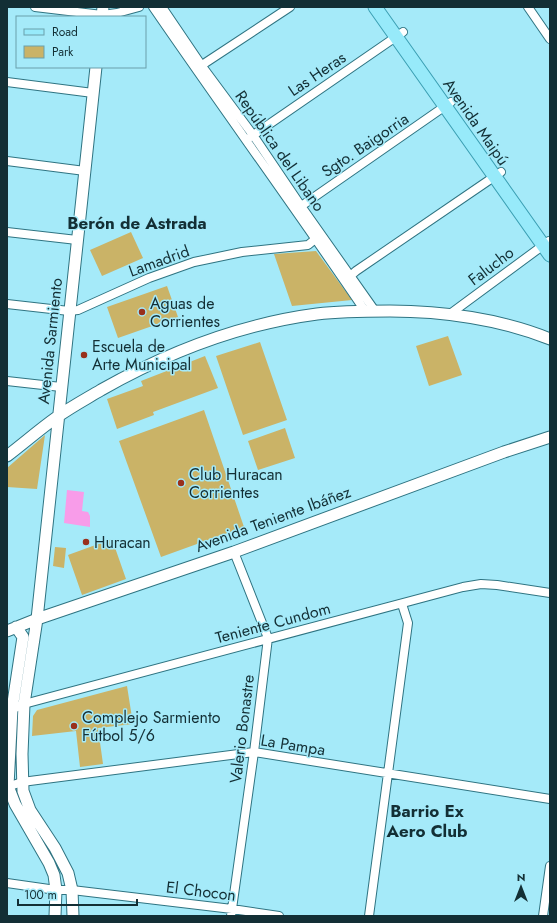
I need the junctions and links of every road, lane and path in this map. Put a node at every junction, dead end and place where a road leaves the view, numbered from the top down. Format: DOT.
graph roads {
  1 [pos="35,7"];
  2 [pos="139,7"];
  3 [pos="153,7"];
  4 [pos="162,7"];
  5 [pos="290,7"];
  6 [pos="375,7"];
  7 [pos="385,7"];
  8 [pos="528,7"];
  9 [pos="102,13"];
  10 [pos="400,35"];
  11 [pos="550,39"];
  12 [pos="199,67"];
  13 [pos="96,68"];
  14 [pos="7,82"];
  15 [pos="93,93"];
  16 [pos="448,104"];
  17 [pos="250,137"];
  18 [pos="7,162"];
  19 [pos="85,171"];
  20 [pos="497,174"];
  21 [pos="298,208"];
  22 [pos="7,232"];
  23 [pos="318,237"];
  24 [pos="77,240"];
  25 [pos="548,246"];
  26 [pos="348,278"];
  27 [pos="7,304"];
  28 [pos="69,311"];
  29 [pos="370,311"];
  30 [pos="450,314"];
  31 [pos="550,339"];
  32 [pos="7,381"];
  33 [pos="61,387"];
  34 [pos="58,417"];
  35 [pos="550,437"];
  36 [pos="7,456"];
  37 [pos="234,552"];
  38 [pos="550,593"];
  39 [pos="402,604"];
  40 [pos="37,619"];
  41 [pos="11,629"];
  42 [pos="268,638"];
  43 [pos="24,704"];
  44 [pos="10,710"];
  45 [pos="254,752"];
  46 [pos="387,774"];
  47 [pos="22,782"];
  48 [pos="8,786"];
  49 [pos="550,799"];
  50 [pos="550,866"];
  51 [pos="7,884"];
  52 [pos="56,890"];
  53 [pos="72,890"];
  54 [pos="231,912"];
  55 [pos="55,916"];
  56 [pos="73,916"];
  57 [pos="279,916"];
  58 [pos="369,916"];
  59 [pos="543,916"];
  1 -- 9 [label="street"];
  2 -- 9 [label="street"];
  3 -- 12 [label="street, República del Libano"];
  4 -- 12 [label="street, República del Libano"];
  5 -- 12 [label="street"];
  6 -- 10 [label="main road, Avenida Maipú"];
  7 -- 10 [label="main road, Avenida Maipú"];
  8 -- 11 [label="street"];
  10 -- 16 [label="main road, Avenida Maipú"];
  10 -- 17 [label="street, Las Heras"];
  12 -- 17 [label="street, República del Libano"];
  13 -- 15 [label="main road, Avenida Sarmiento"];
  14 -- 15 [label="street"];
  15 -- 19 [label="main road, Avenida Sarmiento"];
  16 -- 20 [label="main road, Avenida Maipú"];
  16 -- 21 [label="street, Sgto. Baigorria"];
  17 -- 21 [label="street, República del Libano"];
  18 -- 19 [label="street"];
  19 -- 24 [label="main road, Avenida Sarmiento"];
  20 -- 25 [label="main road, Avenida Maipú"];
  20 -- 26 [label="street"];
  21 -- 23 [label="street, República del Libano"];
  22 -- 24 [label="street"];
  23 -- 26 [label="street, República del Libano"];
  23 -- 28 [label="street, Lamadrid"];
  24 -- 28 [label="main road, Avenida Sarmiento"];
  25 -- 30 [label="street, Falucho"];
  26 -- 29 [label="street, República del Libano"];
  27 -- 28 [label="street, Lamadrid"];
  28 -- 33 [label="main road, Avenida Sarmiento"];
  29 -- 30 [label="main road"];
  29 -- 34 [label="main road"];
  30 -- 31 [label="main road"];
  32 -- 33 [label="street"];
  33 -- 34 [label="main road, Avenida Sarmiento"];
  34 -- 36 [label="main road"];
  34 -- 40 [label="main road, Avenida Sarmiento"];
  35 -- 37 [label="main road, Avenida Teniente Ibáñez"];
  37 -- 40 [label="main road, Avenida Teniente Ibáñez"];
  37 -- 42 [label="street, Valerio Bonastre"];
  38 -- 39 [label="street, Teniente Cundom"];
  39 -- 42 [label="street, Teniente Cundom"];
  39 -- 46 [label="street"];
  40 -- 41 [label="main road, Avenida Teniente Ibáñez"];
  40 -- 43 [label="main road, Avenida Sarmiento"];
  41 -- 44 [label="main road"];
  42 -- 43 [label="street, Teniente Cundom"];
  42 -- 45 [label="street, Valerio Bonastre"];
  43 -- 44 [label="street, Teniente Cundom"];
  43 -- 47 [label="main road, Avenida Sarmiento"];
  44 -- 48 [label="main road"];
  45 -- 46 [label="street, La Pampa"];
  45 -- 47 [label="street, La Pampa"];
  45 -- 54 [label="street, Valerio Bonastre"];
  46 -- 49 [label="street, La Pampa"];
  46 -- 58 [label="street"];
  47 -- 48 [label="street, La Pampa"];
  47 -- 53 [label="main road, Avenida Sarmiento"];
  48 -- 52 [label="main road"];
  50 -- 59 [label="street"];
  51 -- 52 [label="street, El Chocon"];
  52 -- 53 [label="street, El Chocon"];
  52 -- 55 [label="main road"];
  53 -- 54 [label="street, El Chocon"];
  53 -- 56 [label="main road, Avenida Sarmiento"];
  54 -- 57 [label="street, El Chocon"];
}
